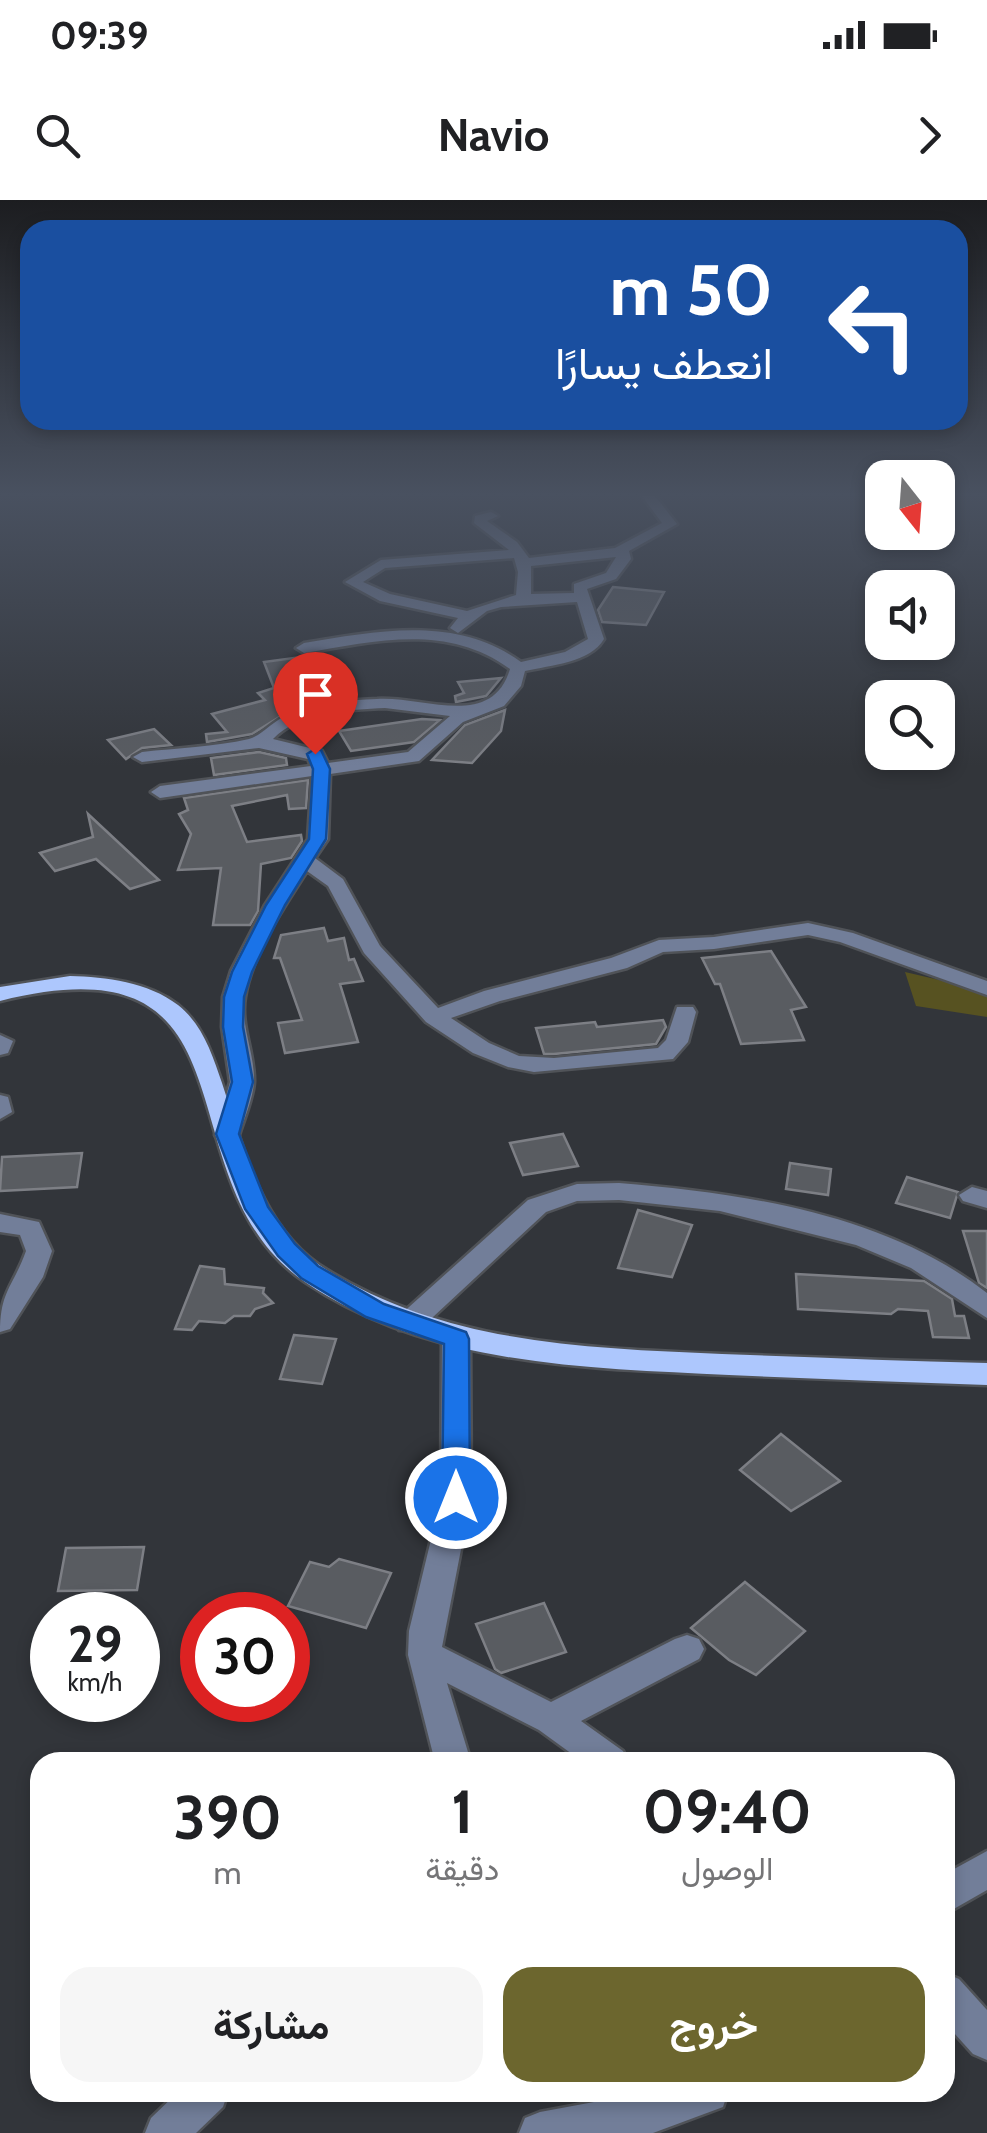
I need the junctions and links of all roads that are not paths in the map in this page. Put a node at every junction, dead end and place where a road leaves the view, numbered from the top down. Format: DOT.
graph roads {
  1 [pos="361,586"];
  2 [pos="526,586"];
  3 [pos="582,586"];
  4 [pos="583,598"];
  5 [pos="523,600"];
  6 [pos="468,616"];
  7 [pos="455,638"];
  8 [pos="304,648"];
  9 [pos="518,668"];
  10 [pos="462,714"];
  11 [pos="259,743"];
  12 [pos="142,756"];
  13 [pos="322,769"];
  14 [pos="160,792"];
  15 [pos="306,861"];
  16 [pos="987,988"];
  17 [pos="0,994"];
  18 [pos="685,1012"];
  19 [pos="434,1017"];
  20 [pos="0,1102"];
  21 [pos="0,1112"];
  22 [pos="228,1134"];
  23 [pos="7,1218"];
  24 [pos="987,1308"];
  25 [pos="0,1322"];
  26 [pos="409,1323"];
  27 [pos="456,1339"];
  28 [pos="987,1374"];
  29 [pos="686,1648"];
  30 [pos="425,1656"];
  31 [pos="551,1719"];
  32 [pos="451,1752"];
  33 [pos="596,1752"];
  34 [pos="987,1869"];
  35 [pos="955,1890"];
  36 [pos="955,2004"];
  37 [pos="987,2040"];
  38 [pos="198,2102"];
  39 [pos="688,2102"];
  40 [pos="166,2133"];
  41 [pos="540,2133"];
  1 -- 6 [label="street"];
  2 -- 5 [label="street"];
  3 -- 4 [label="street"];
  4 -- 5 [label="street"];
  4 -- 9 [label="street"];
  5 -- 6 [label="street"];
  6 -- 7 [label="street"];
  7 -- 8 [label="street"];
  7 -- 9 [label="street"];
  9 -- 10 [label="street"];
  10 -- 11 [label="street"];
  10 -- 13 [label="street"];
  11 -- 12 [label="street"];
  11 -- 13 [label="street"];
  13 -- 14 [label="street"];
  13 -- 15 [label="street"];
  15 -- 19 [label="street"];
  15 -- 22 [label="street"];
  16 -- 19 [label="street"];
  17 -- 22 [label="main road"];
  18 -- 19 [label="street"];
  20 -- 21 [label="street"];
  22 -- 26 [label="main road"];
  23 -- 25 [label="street"];
  24 -- 26 [label="street"];
  26 -- 27 [label="main road"];
  27 -- 28 [label="main road"];
  27 -- 30 [label="street"];
  29 -- 31 [label="street"];
  30 -- 31 [label="street"];
  30 -- 32 [label="street"];
  31 -- 33 [label="street"];
  34 -- 35 [label="street"];
  36 -- 37 [label="street"];
  38 -- 40 [label="street"];
  39 -- 41 [label="street"];
}
